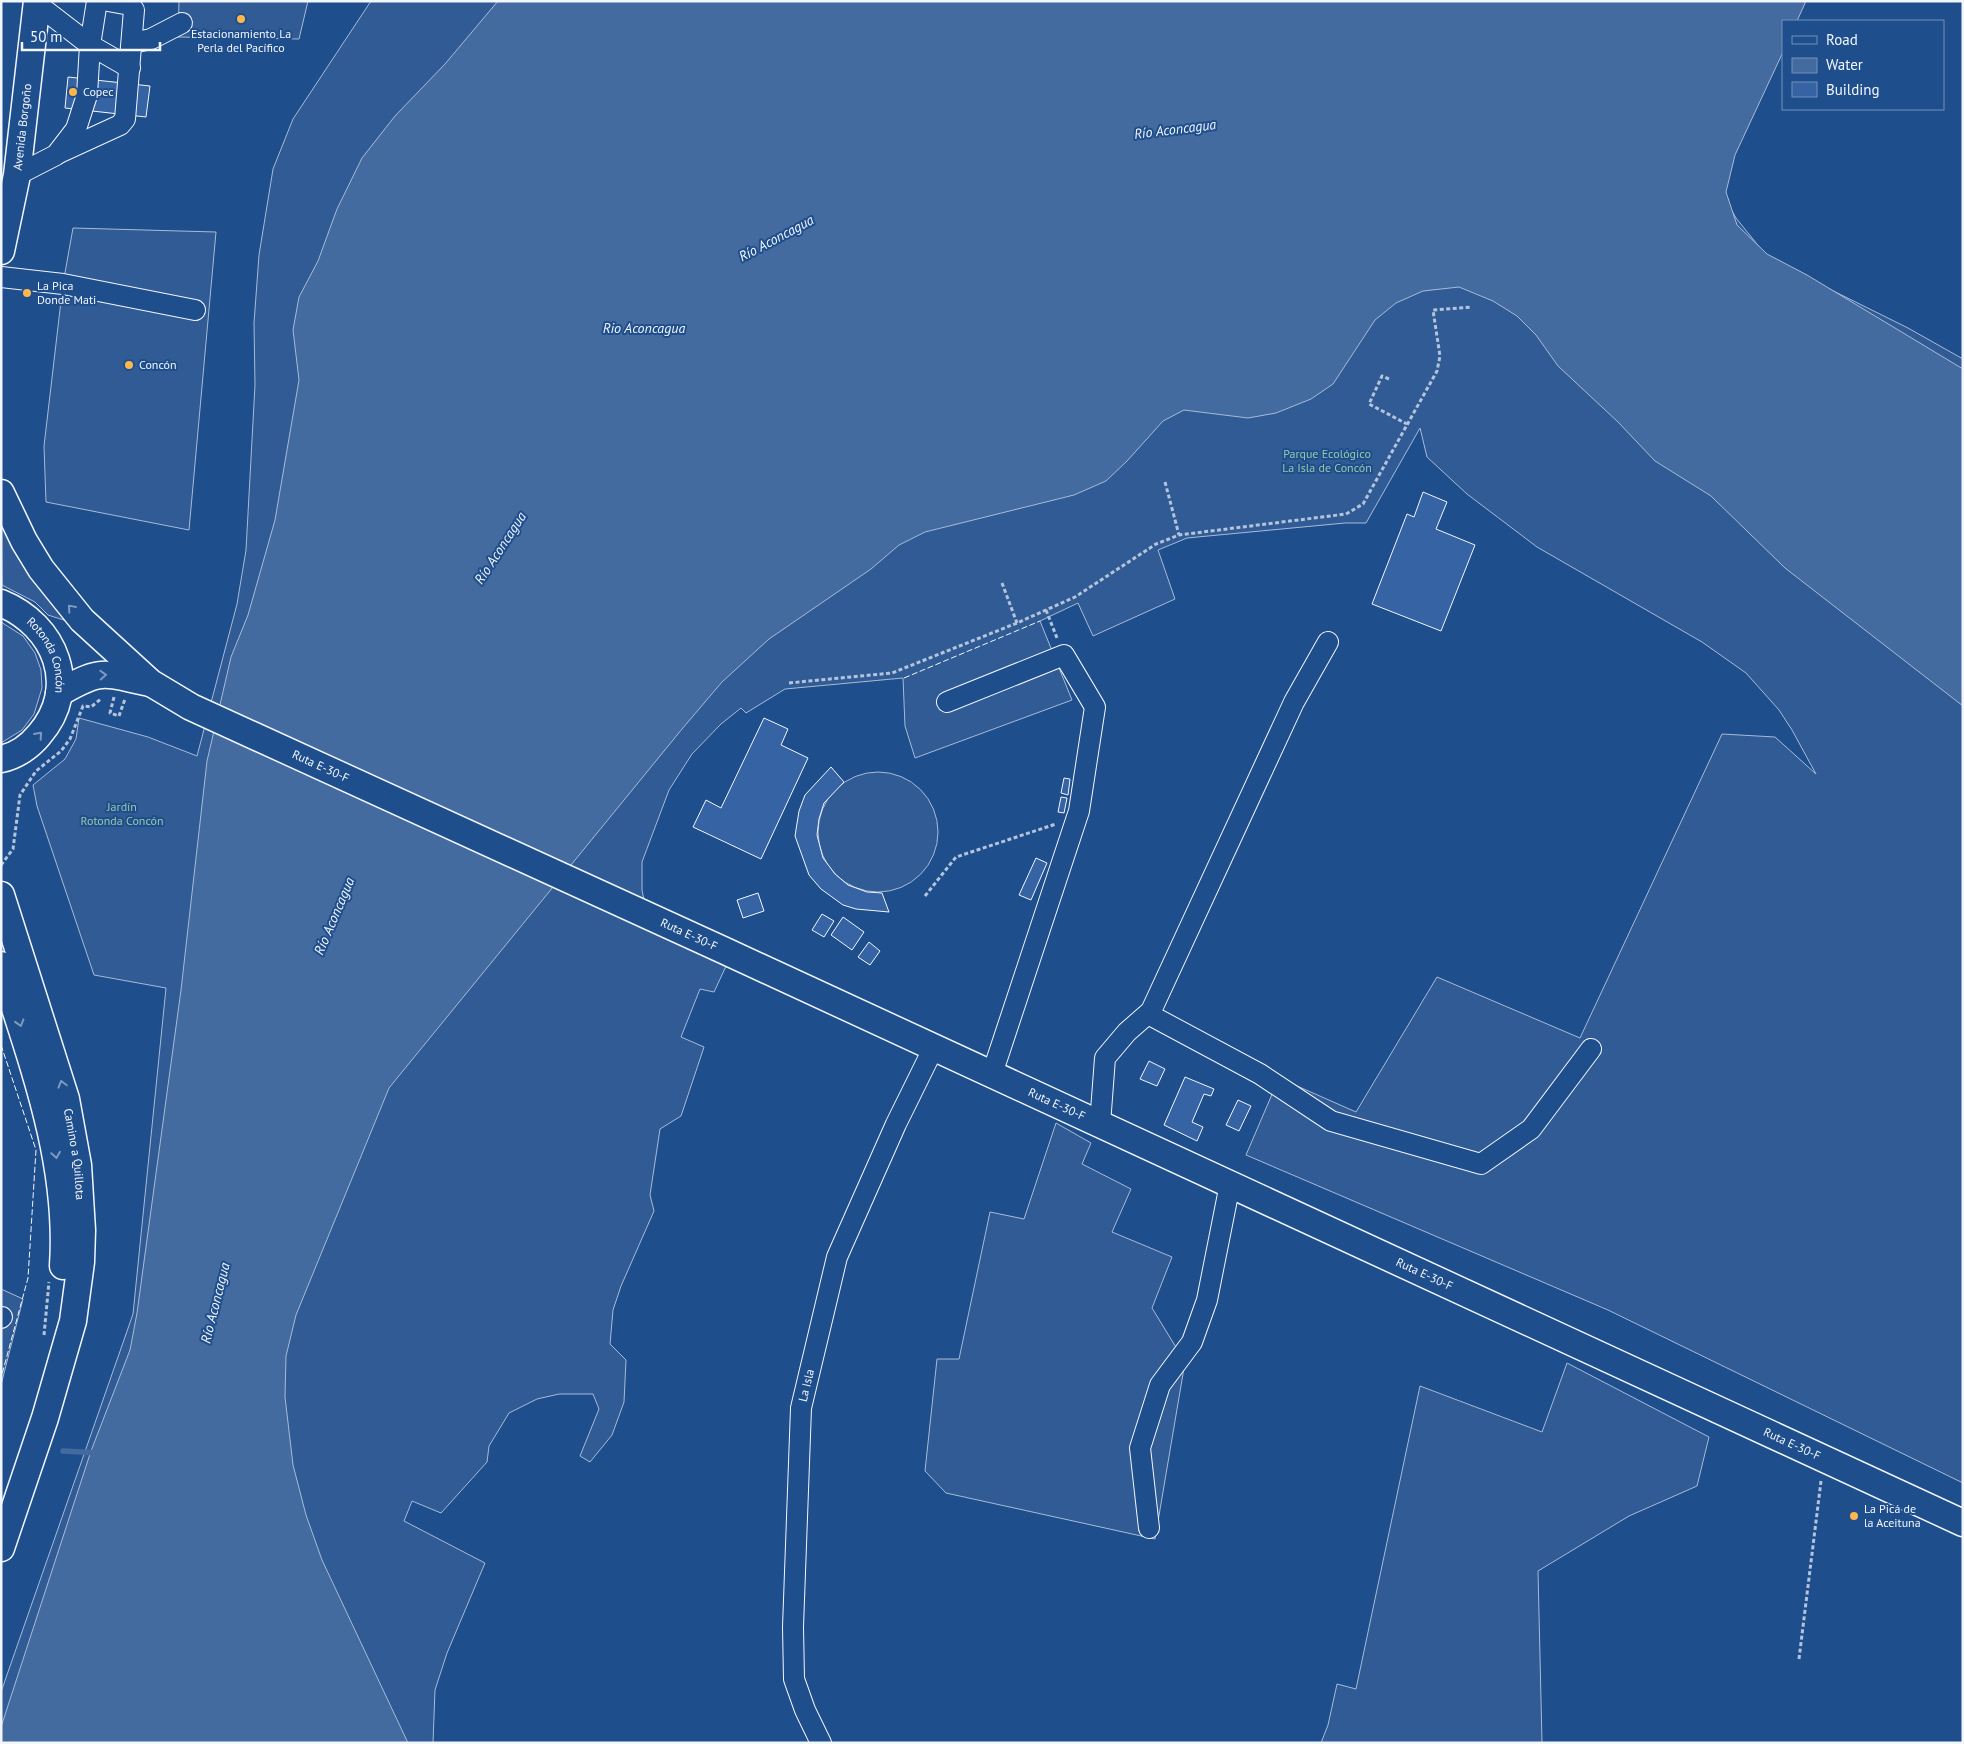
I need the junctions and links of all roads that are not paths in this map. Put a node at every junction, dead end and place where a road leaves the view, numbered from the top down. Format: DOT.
graph roads {
  1 [pos="97,1"];
  2 [pos="108,1"];
  3 [pos="37,2"];
  4 [pos="182,23"];
  5 [pos="132,43"];
  6 [pos="90,45"];
  7 [pos="130,68"];
  8 [pos="56,155"];
  9 [pos="16,175"];
  10 [pos="1,251"];
  11 [pos="1,277"];
  12 [pos="195,310"];
  13 [pos="1,493"];
  14 [pos="1,603"];
  15 [pos="33,621"];
  16 [pos="1328,642"];
  17 [pos="105,643"];
  18 [pos="151,683"];
  19 [pos="59,693"];
  20 [pos="947,702"];
  21 [pos="1,760"];
  22 [pos="1,895"];
  23 [pos="1,965"];
  24 [pos="1148,1014"];
  25 [pos="934,1047"];
  26 [pos="1591,1049"];
  27 [pos="992,1074"];
  28 [pos="1100,1124"];
  29 [pos="1230,1184"];
  30 [pos="45,1418"];
  31 [pos="1963,1522"];
  32 [pos="1149,1528"];
  33 [pos="1,1548"];
  34 [pos="821,1743"];
  1 -- 6 [label="street"];
  2 -- 5 [label="street"];
  3 -- 6 [label="street"];
  3 -- 9 [label="main road, Avenida Borgoño"];
  4 -- 5 [label="street"];
  5 -- 7 [label="street"];
  6 -- 7 [label="street"];
  6 -- 8 [label="street"];
  7 -- 8 [label="street"];
  8 -- 9 [label="street"];
  9 -- 10 [label="main road, Avenida Borgoño"];
  11 -- 12 [label="street"];
  17 -- 13 [label="main road, one-way"];
  14 -- 15 [label="main road, Rotonda Concón"];
  15 -- 17 [label="main road, Ruta E-30-F"];
  15 -- 19 [label="main road, Rotonda Concón"];
  16 -- 24 [label="street"];
  17 -- 18 [label="main road, Ruta E-30-F"];
  19 -- 18 [label="main road, Ruta E-30-F, one-way"];
  18 -- 25 [label="main road, Ruta E-30-F"];
  21 -- 19 [label="main road, Rotonda Concón, one-way"];
  20 -- 27 [label="street"];
  30 -- 22 [label="main road, Camino a Quillota, one-way"];
  23 -- 30 [label="main road, Camino a Quillota, one-way"];
  24 -- 26 [label="street"];
  24 -- 28 [label="street"];
  25 -- 27 [label="main road, Ruta E-30-F"];
  25 -- 34 [label="street, La Isla"];
  27 -- 28 [label="main road, Ruta E-30-F"];
  28 -- 29 [label="main road, Ruta E-30-F"];
  29 -- 31 [label="main road, Ruta E-30-F"];
  29 -- 32 [label="street"];
  30 -- 33 [label="main road, Camino a Quillota"];
}
